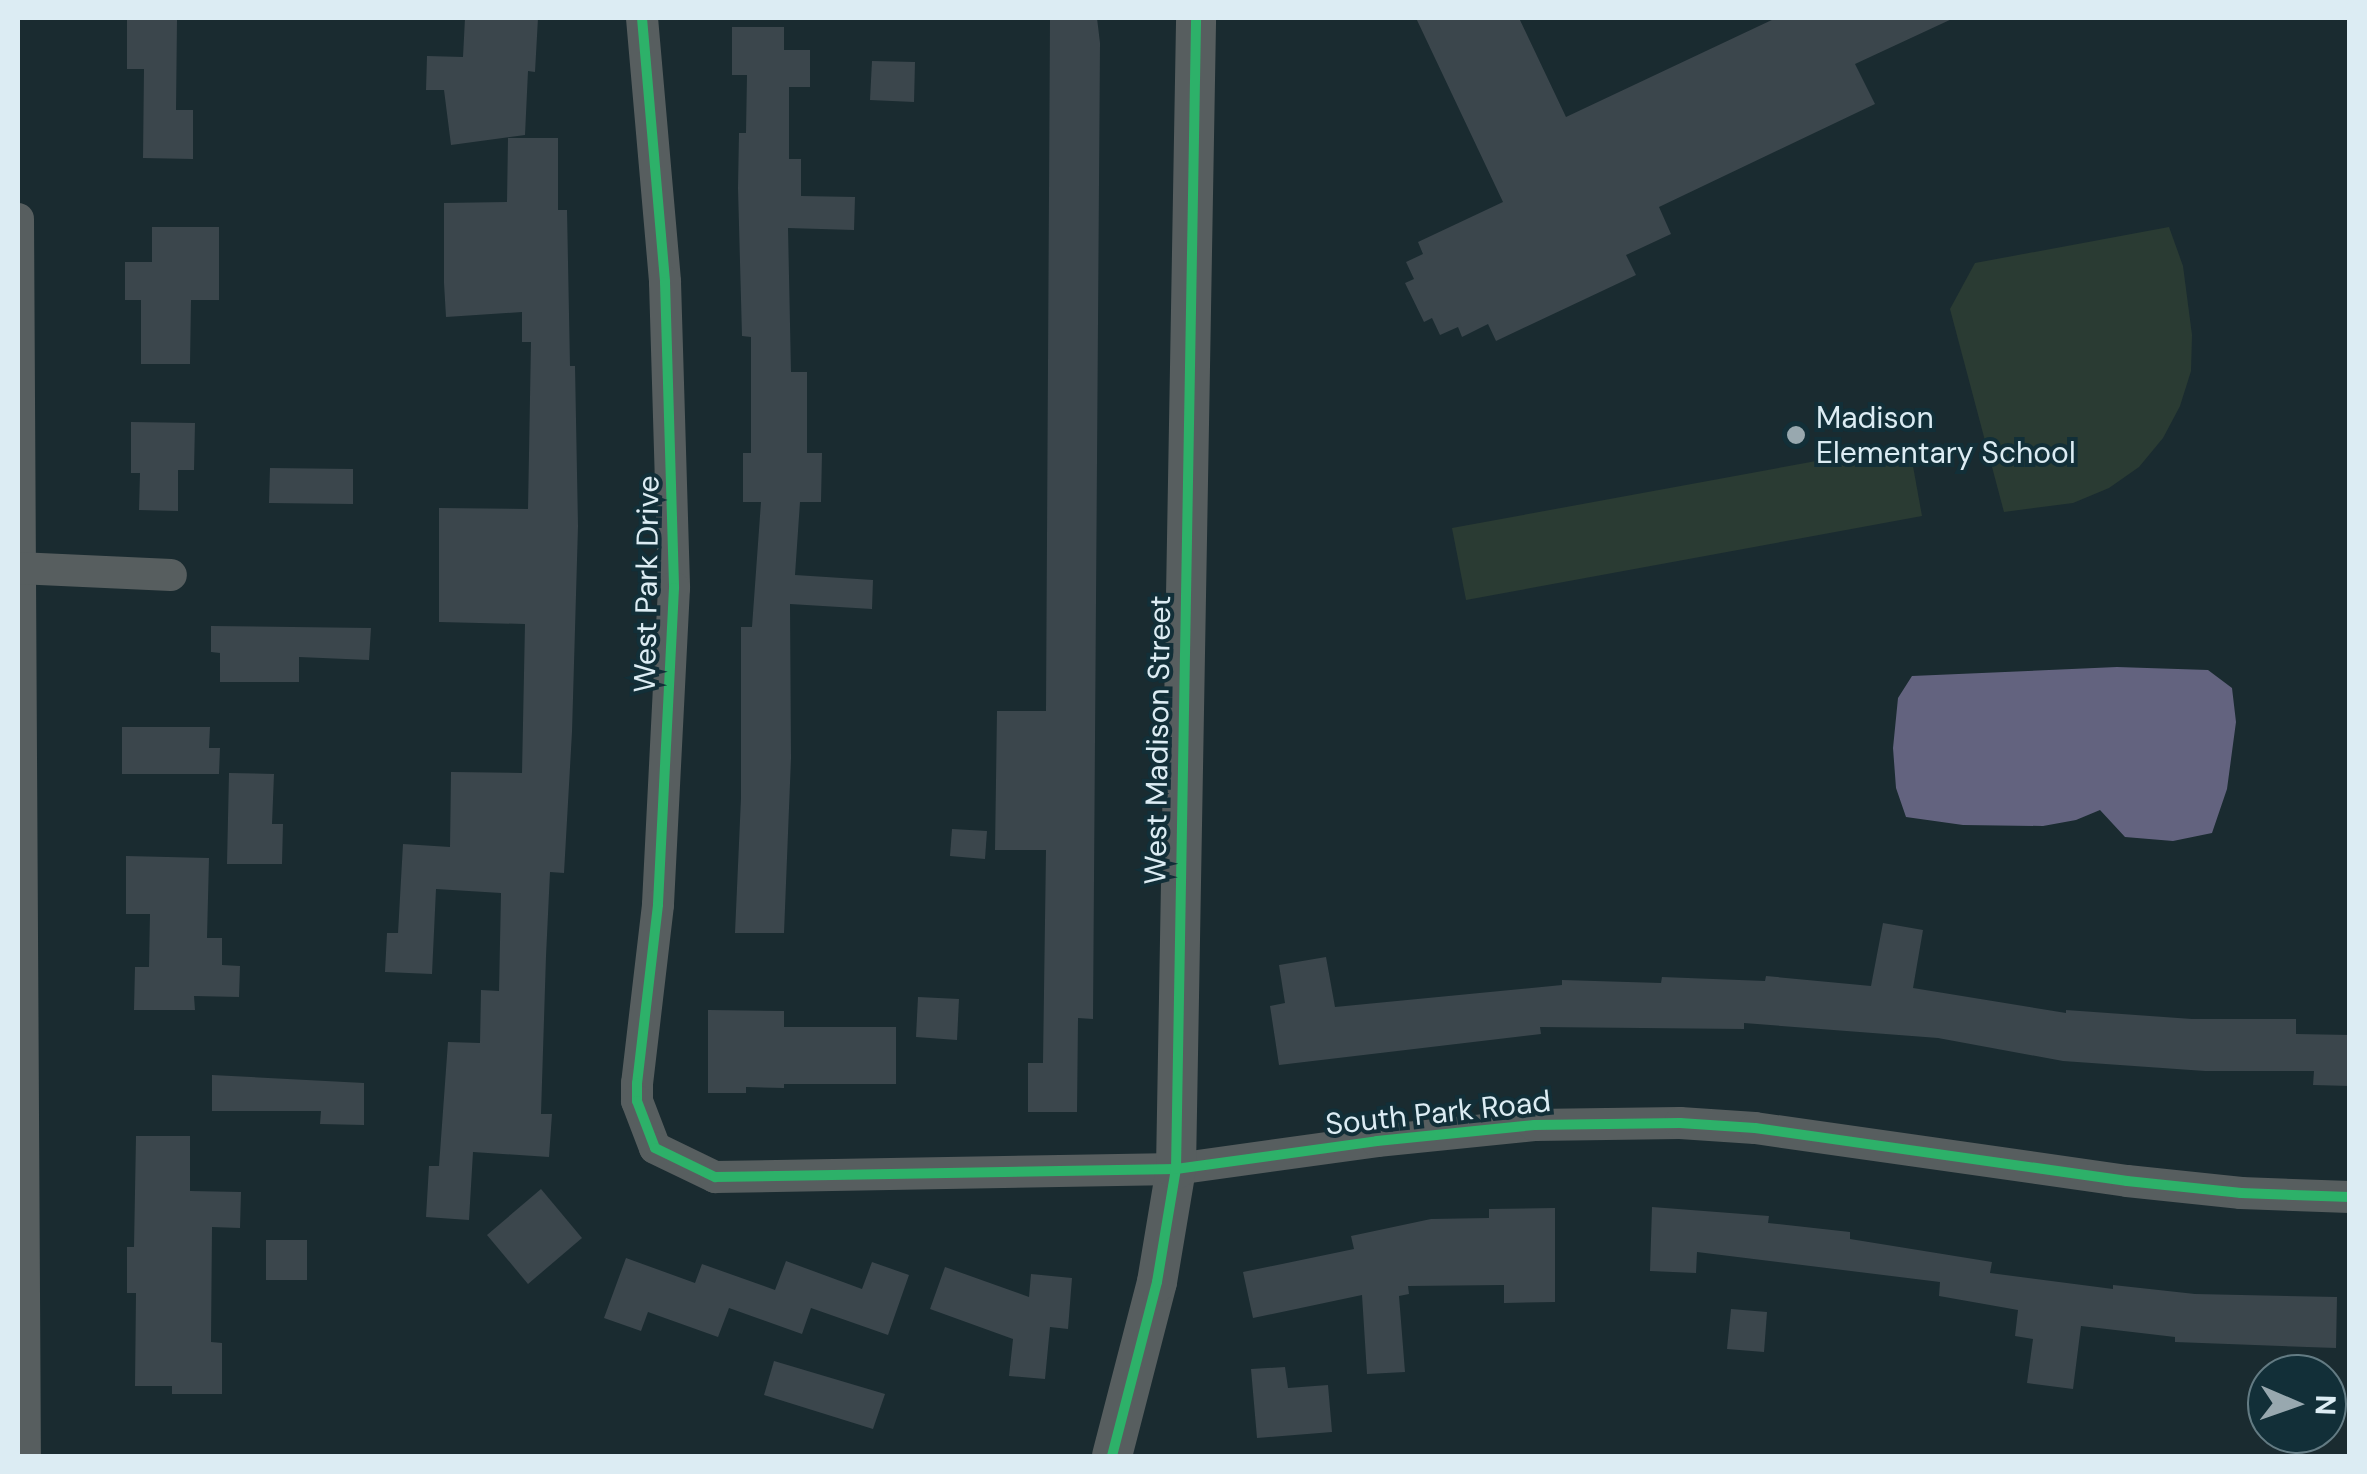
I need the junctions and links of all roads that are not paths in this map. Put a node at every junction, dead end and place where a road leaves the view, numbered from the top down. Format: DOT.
graph roads {
  1 [pos="642,18"];
  2 [pos="1196,18"];
  3 [pos="18,219"];
  4 [pos="18,568"];
  5 [pos="171,576"];
  6 [pos="655,1148"];
  7 [pos="1176,1169"];
  8 [pos="2350,1197"];
  9 [pos="25,1456"];
  10 [pos="1112,1456"];
  1 -- 6 [label="street, West Park Drive"];
  2 -- 7 [label="street, West Madison Street"];
  3 -- 4 [label="street"];
  4 -- 5 [label="street"];
  4 -- 9 [label="street"];
  6 -- 7 [label="street, South Park Road"];
  7 -- 8 [label="street, South Park Road"];
  7 -- 10 [label="street, West Madison Street"];
}
